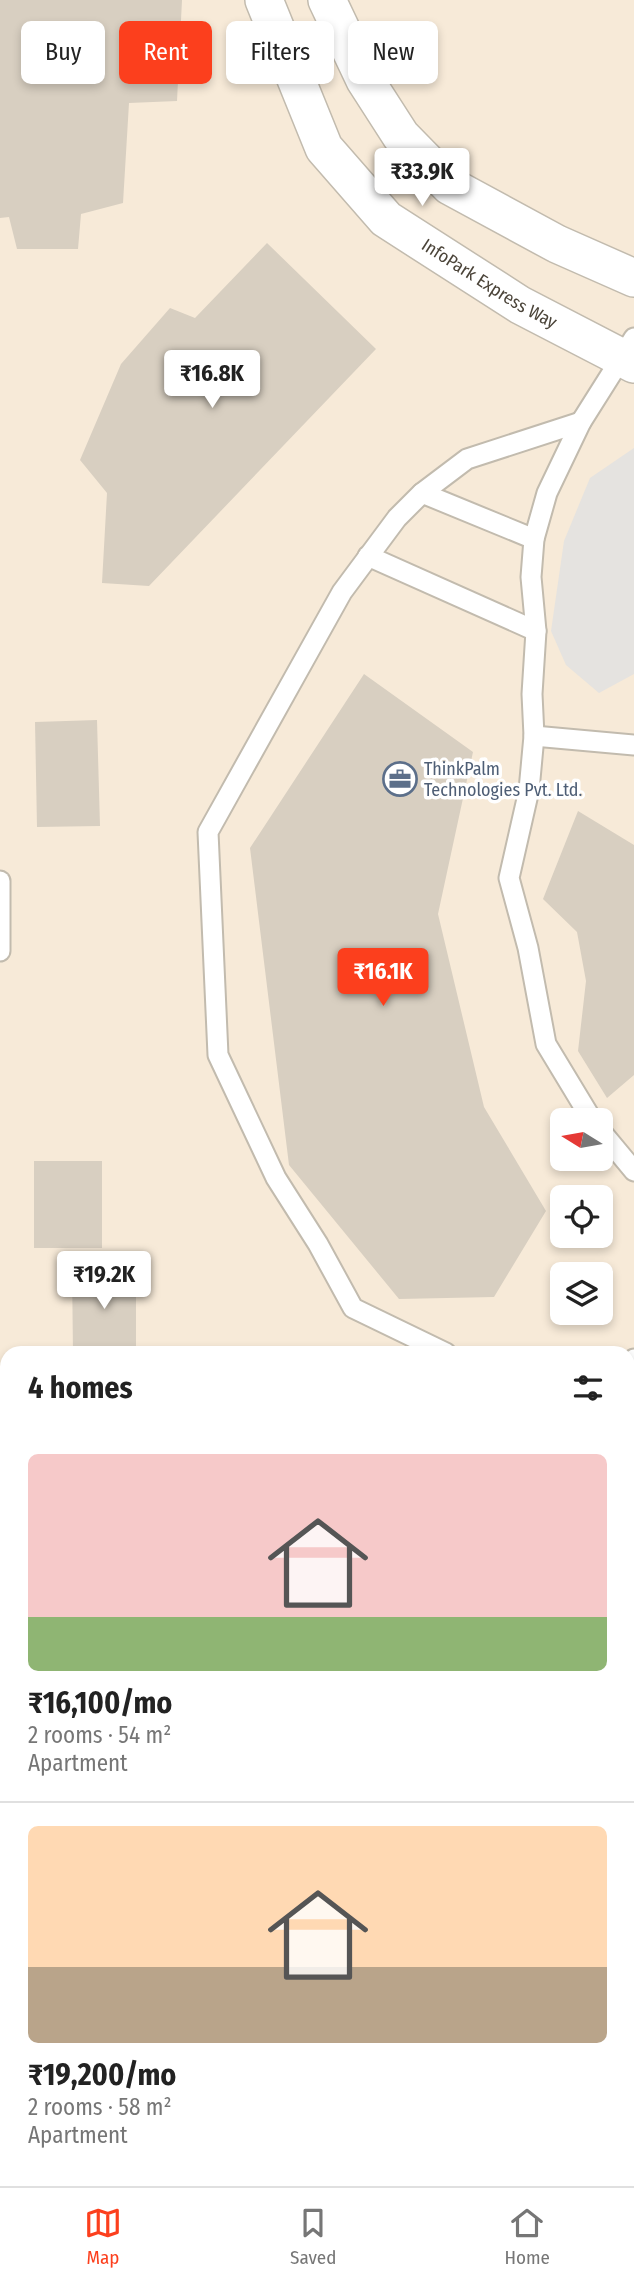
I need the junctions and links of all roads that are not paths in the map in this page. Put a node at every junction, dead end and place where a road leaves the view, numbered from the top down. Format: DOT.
graph roads {
  1 [pos="264,0"];
  2 [pos="327,0"];
  3 [pos="634,278"];
  4 [pos="630,354"];
  5 [pos="581,422"];
  6 [pos="422,493"];
  7 [pos="534,539"];
  8 [pos="368,556"];
  9 [pos="536,631"];
  10 [pos="534,736"];
  11 [pos="634,745"];
  12 [pos="0,881"];
  13 [pos="0,951"];
  14 [pos="585,1108"];
  15 [pos="613,1146"];
  16 [pos="634,1171"];
  17 [pos="432,1346"];
  1 -- 4 [label="street, InfoPark Express Way"];
  2 -- 3 [label="street"];
  4 -- 5 [label="lane"];
  5 -- 6 [label="lane"];
  5 -- 7 [label="lane"];
  6 -- 7 [label="lane"];
  6 -- 8 [label="lane"];
  7 -- 9 [label="lane"];
  8 -- 9 [label="lane"];
  8 -- 17 [label="lane"];
  9 -- 10 [label="lane"];
  10 -- 11 [label="lane"];
  10 -- 14 [label="lane"];
  12 -- 13 [label="lane"];
  15 -- 16 [label="lane"];
}
